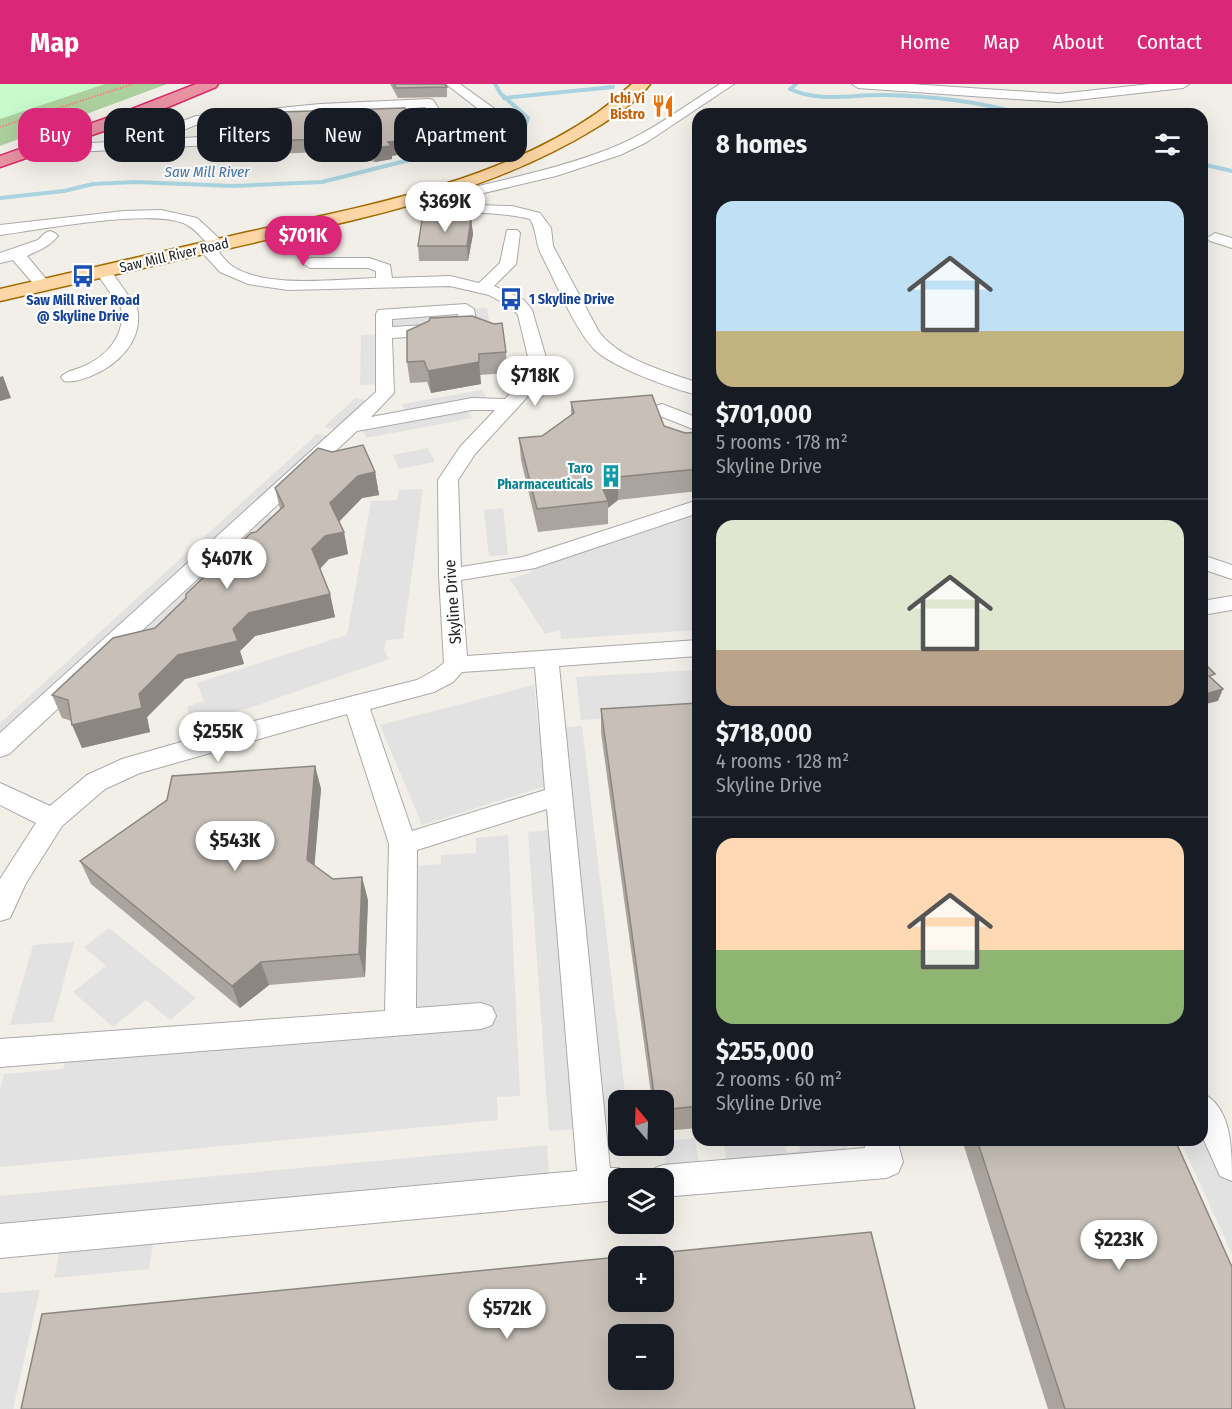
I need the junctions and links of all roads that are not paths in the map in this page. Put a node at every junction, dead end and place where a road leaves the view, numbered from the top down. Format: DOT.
graph roads {
  1 [pos="194,84"];
  2 [pos="210,84"];
  3 [pos="452,84"];
  4 [pos="642,84"];
  5 [pos="728,84"];
  6 [pos="858,84"];
  7 [pos="1184,84"];
  8 [pos="1166,85"];
  9 [pos="406,105"];
  10 [pos="408,108"];
  11 [pos="432,108"];
  12 [pos="485,108"];
  13 [pos="292,111"];
  14 [pos="92,129"];
  15 [pos="0,156"];
  16 [pos="18,156"];
  17 [pos="527,156"];
  18 [pos="0,162"];
  19 [pos="516,162"];
  20 [pos="410,202"];
  21 [pos="0,230"];
  22 [pos="54,230"];
  23 [pos="512,233"];
  24 [pos="1215,238"];
  25 [pos="1232,243"];
  26 [pos="17,254"];
  27 [pos="204,257"];
  28 [pos="0,258"];
  29 [pos="310,263"];
  30 [pos="103,271"];
  31 [pos="384,281"];
  32 [pos="44,285"];
  33 [pos="288,285"];
  34 [pos="484,287"];
  35 [pos="0,295"];
  36 [pos="384,333"];
  37 [pos="70,377"];
  38 [pos="692,388"];
  39 [pos="511,405"];
  40 [pos="662,410"];
  41 [pos="692,422"];
  42 [pos="351,426"];
  43 [pos="692,508"];
  44 [pos="1208,564"];
  45 [pos="1232,572"];
  46 [pos="450,575"];
  47 [pos="1232,603"];
  48 [pos="1208,607"];
  49 [pos="692,648"];
  50 [pos="546,657"];
  51 [pos="456,665"];
  52 [pos="356,704"];
  53 [pos="0,748"];
  54 [pos="0,793"];
  55 [pos="558,796"];
  56 [pos="52,819"];
  57 [pos="403,844"];
  58 [pos="0,910"];
  59 [pos="482,1016"];
  60 [pos="400,1023"];
  61 [pos="0,1053"];
  62 [pos="1208,1116"];
  63 [pos="882,1146"];
  64 [pos="1232,1165"];
  65 [pos="674,1180"];
  66 [pos="606,1185"];
  67 [pos="0,1241"];
  1 -- 15 [label="highway"];
  2 -- 14 [label="highway"];
  3 -- 12 [label="street"];
  4 -- 17 [label="main road, Saw Mill River Road"];
  5 -- 20 [label="street"];
  6 -- 8 [label="street"];
  7 -- 8 [label="street"];
  9 -- 10 [label="street"];
  9 -- 11 [label="street"];
  9 -- 13 [label="street"];
  16 -- 18 [label="highway"];
  19 -- 20 [label="main road, Saw Mill River Road"];
  20 -- 27 [label="main road, Saw Mill River Road"];
  20 -- 38 [label="street"];
  21 -- 22 [label="street"];
  22 -- 26 [label="street"];
  22 -- 27 [label="street"];
  23 -- 34 [label="street"];
  24 -- 25 [label="street"];
  26 -- 28 [label="street"];
  26 -- 32 [label="street"];
  27 -- 30 [label="main road, Saw Mill River Road"];
  27 -- 33 [label="street, Skyline Drive"];
  27 -- 33 [label="street, Skyline Drive"];
  29 -- 31 [label="street"];
  30 -- 32 [label="main road, Saw Mill River Road"];
  30 -- 37 [label="street"];
  31 -- 33 [label="street, Skyline Drive"];
  31 -- 34 [label="street, Skyline Drive"];
  32 -- 35 [label="main road, Saw Mill River Road"];
  34 -- 39 [label="street, Skyline Drive"];
  36 -- 42 [label="street"];
  39 -- 42 [label="street"];
  39 -- 46 [label="street, Skyline Drive"];
  40 -- 41 [label="street"];
  42 -- 53 [label="street"];
  43 -- 46 [label="street"];
  44 -- 45 [label="street"];
  46 -- 51 [label="street, Skyline Drive"];
  47 -- 48 [label="street"];
  49 -- 50 [label="street"];
  50 -- 51 [label="street"];
  50 -- 55 [label="street"];
  51 -- 52 [label="street, Skyline Drive"];
  52 -- 56 [label="street, Skyline Drive"];
  52 -- 57 [label="street"];
  54 -- 56 [label="street"];
  55 -- 57 [label="street"];
  55 -- 66 [label="street"];
  56 -- 58 [label="street, Skyline Drive"];
  57 -- 60 [label="street"];
  59 -- 60 [label="street"];
  60 -- 61 [label="street"];
  62 -- 64 [label="street"];
  63 -- 65 [label="street"];
  66 -- 67 [label="street"];
}
